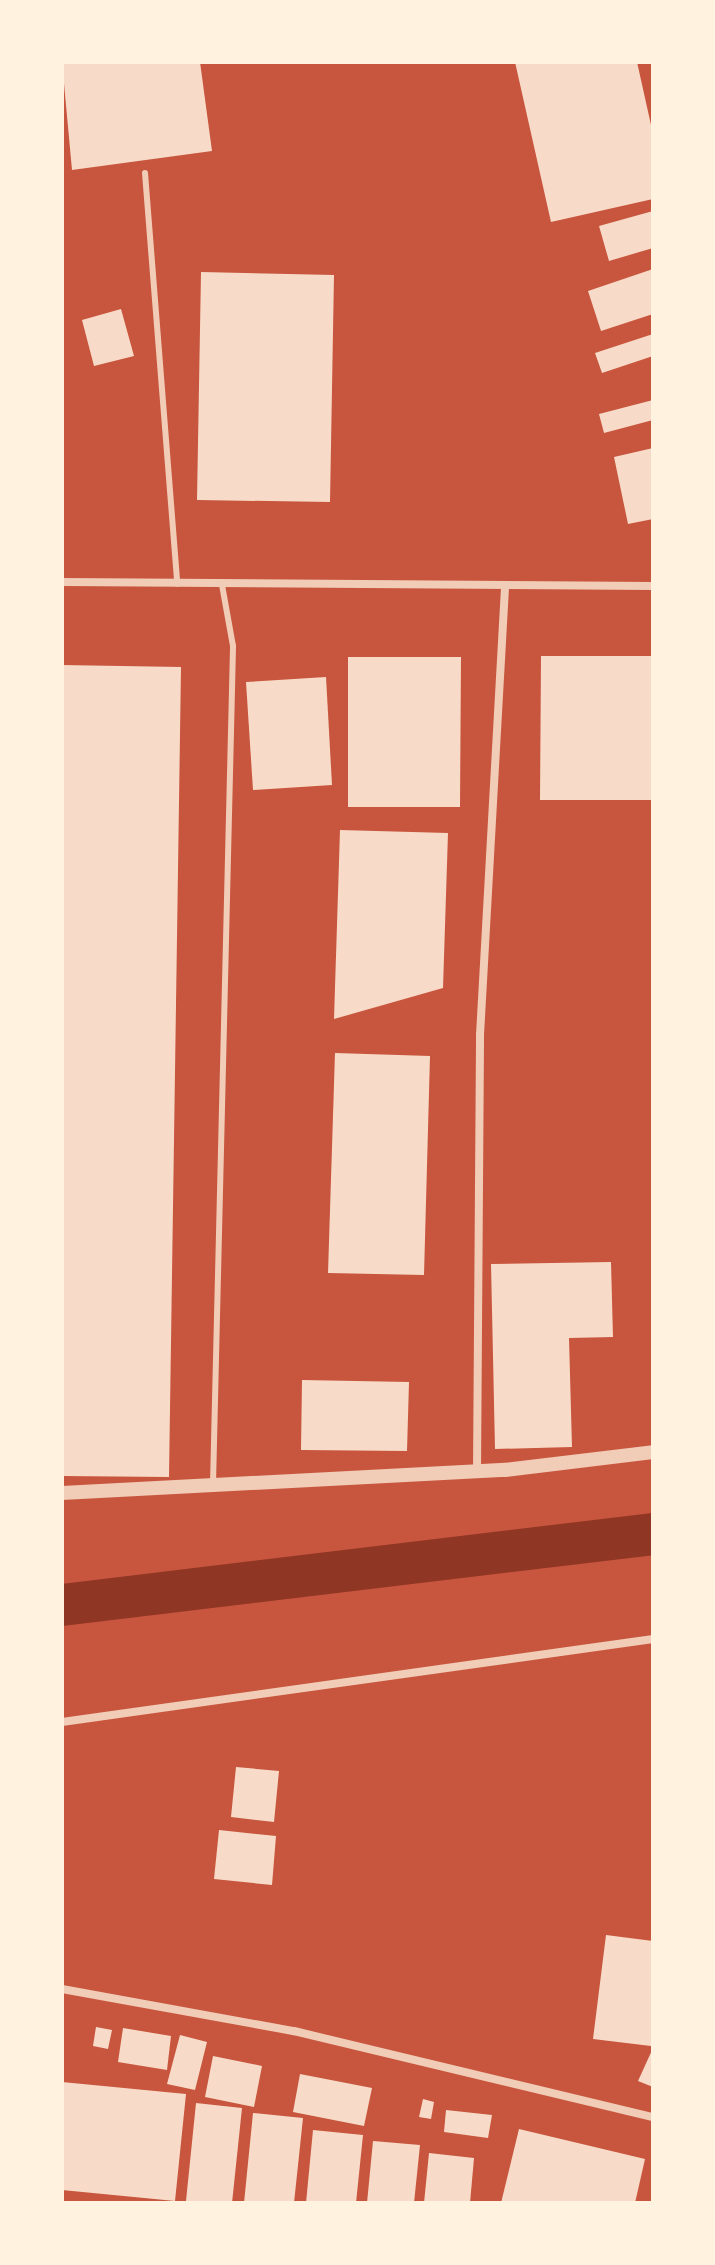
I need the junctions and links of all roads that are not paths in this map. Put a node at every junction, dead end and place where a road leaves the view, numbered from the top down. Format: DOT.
graph roads {
  1 [pos="145,173"];
  2 [pos="62,582"];
  3 [pos="177,584"];
  4 [pos="222,585"];
  5 [pos="653,586"];
  6 [pos="505,589"];
  7 [pos="653,1452"];
  8 [pos="477,1471"];
  9 [pos="213,1487"];
  10 [pos="62,1493"];
  11 [pos="653,1639"];
  12 [pos="62,1722"];
  13 [pos="62,1989"];
  14 [pos="653,2117"];
  1 -- 3 [label="lane"];
  2 -- 3 [label="street"];
  3 -- 4 [label="street"];
  4 -- 6 [label="street"];
  4 -- 9 [label="lane"];
  5 -- 6 [label="street"];
  6 -- 8 [label="street"];
  7 -- 8 [label="street"];
  8 -- 9 [label="street"];
  9 -- 10 [label="street"];
  11 -- 12 [label="street"];
  13 -- 14 [label="street"];
}
